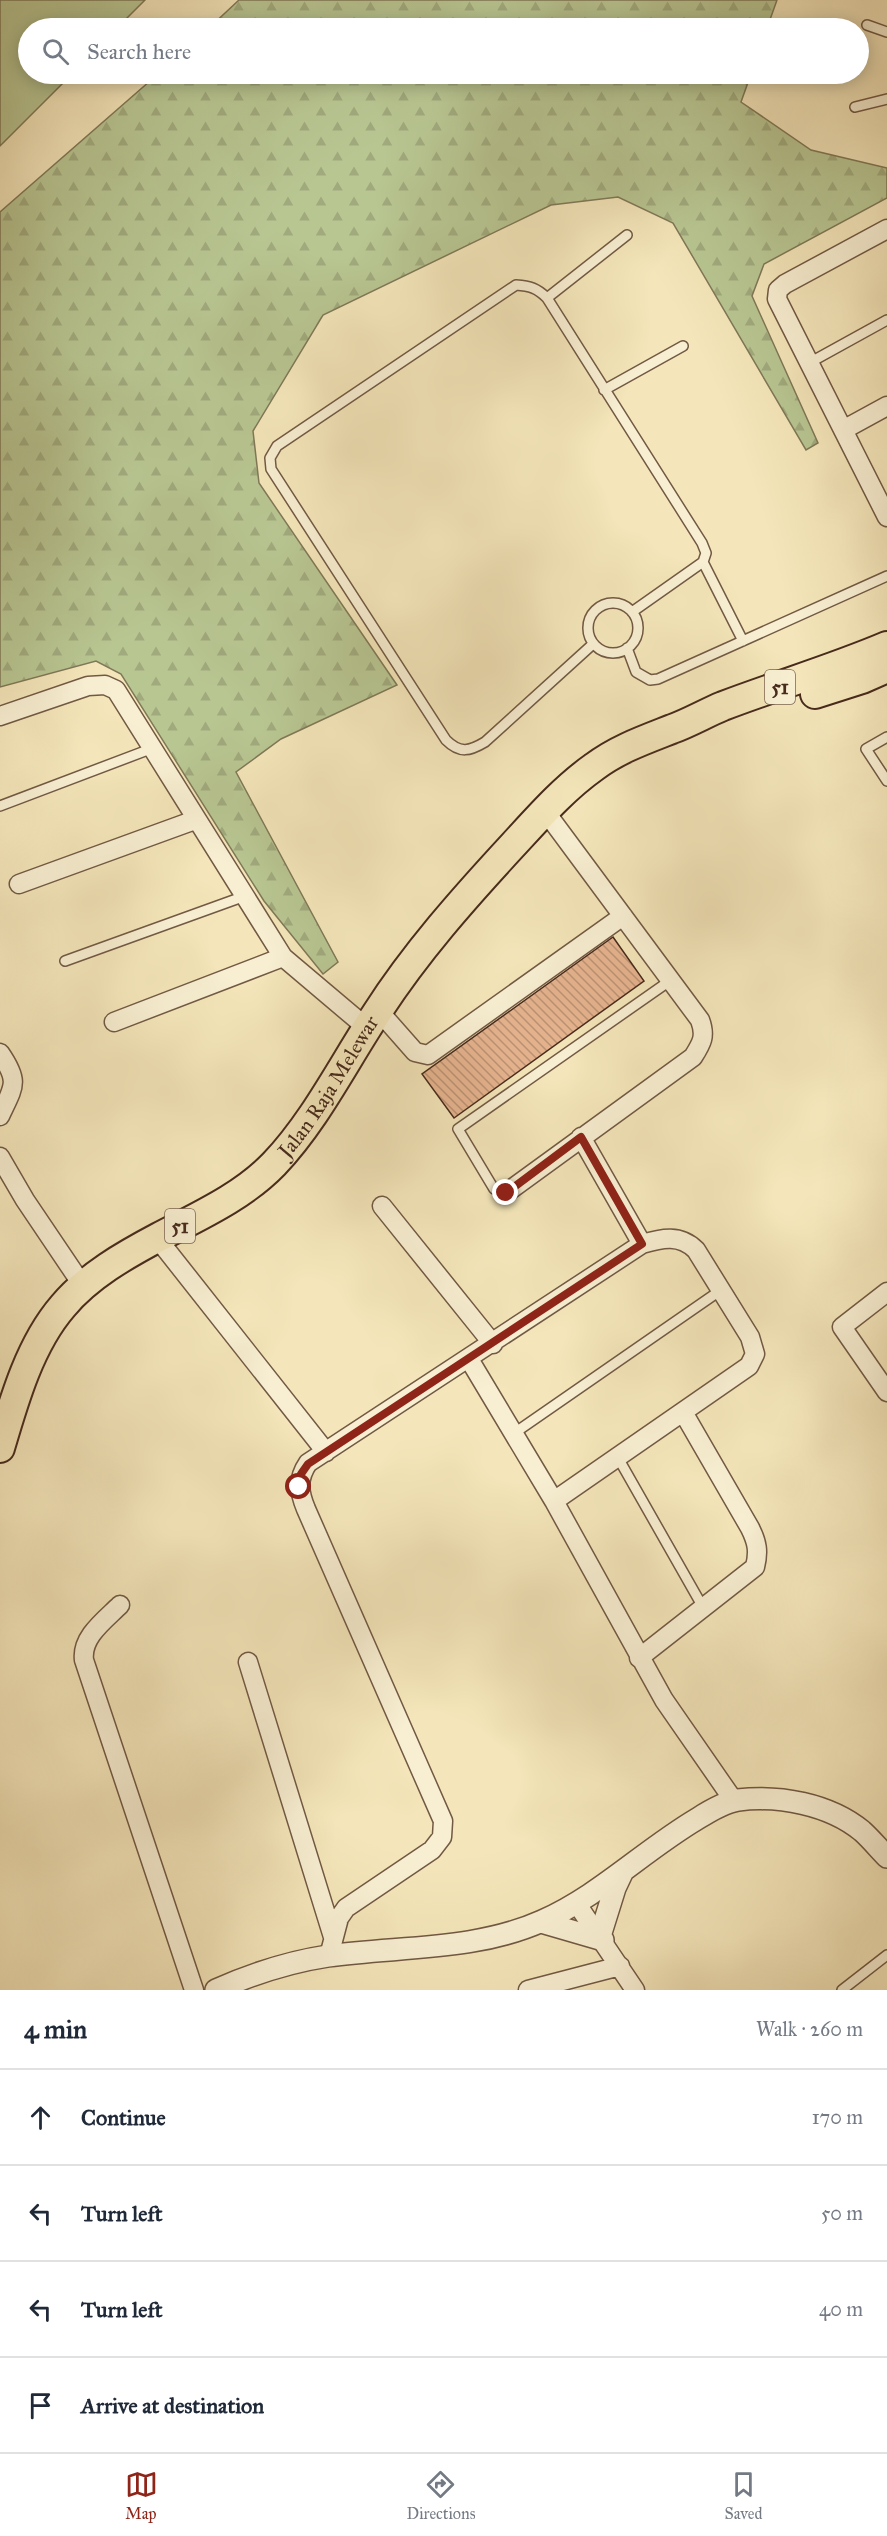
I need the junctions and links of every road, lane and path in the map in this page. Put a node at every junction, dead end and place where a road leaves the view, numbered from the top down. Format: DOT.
graph roads {
  1 [pos="869,26"];
  2 [pos="887,32"];
  3 [pos="887,99"];
  4 [pos="855,107"];
  5 [pos="887,228"];
  6 [pos="627,235"];
  7 [pos="547,298"];
  8 [pos="887,320"];
  9 [pos="683,346"];
  10 [pos="809,363"];
  11 [pos="604,390"];
  12 [pos="887,406"];
  13 [pos="843,430"];
  14 [pos="882,496"];
  15 [pos="887,517"];
  16 [pos="703,562"];
  17 [pos="887,576"];
  18 [pos="632,612"];
  19 [pos="887,638"];
  20 [pos="743,641"];
  21 [pos="593,644"];
  22 [pos="887,646"];
  23 [pos="627,648"];
  24 [pos="836,667"];
  25 [pos="887,668"];
  26 [pos="0,716"];
  27 [pos="674,729"];
  28 [pos="887,737"];
  29 [pos="153,748"];
  30 [pos="887,780"];
  31 [pos="0,806"];
  32 [pos="544,811"];
  33 [pos="195,820"];
  34 [pos="19,884"];
  35 [pos="245,896"];
  36 [pos="623,916"];
  37 [pos="283,957"];
  38 [pos="65,961"];
  39 [pos="671,980"];
  40 [pos="373,1019"];
  41 [pos="114,1022"];
  42 [pos="0,1053"];
  43 [pos="0,1116"];
  44 [pos="581,1137"];
  45 [pos="0,1157"];
  46 [pos="506,1193"];
  47 [pos="382,1206"];
  48 [pos="157,1238"];
  49 [pos="642,1244"];
  50 [pos="83,1286"];
  51 [pos="721,1290"];
  52 [pos="887,1292"];
  53 [pos="493,1344"];
  54 [pos="469,1359"];
  55 [pos="887,1392"];
  56 [pos="5,1411"];
  57 [pos="683,1412"];
  58 [pos="513,1434"];
  59 [pos="0,1448"];
  60 [pos="326,1452"];
  61 [pos="617,1456"];
  62 [pos="554,1501"];
  63 [pos="120,1605"];
  64 [pos="704,1609"];
  65 [pos="639,1658"];
  66 [pos="248,1662"];
  67 [pos="734,1801"];
  68 [pos="887,1857"];
  69 [pos="624,1870"];
  70 [pos="577,1904"];
  71 [pos="541,1922"];
  72 [pos="601,1938"];
  73 [pos="331,1946"];
  74 [pos="887,1955"];
  75 [pos="281,1965"];
  76 [pos="620,1966"];
  77 [pos="194,1990"];
  78 [pos="216,1990"];
  79 [pos="235,1990"];
  80 [pos="528,1990"];
  81 [pos="635,1990"];
  82 [pos="842,1990"];
  1 -- 2 [label="lane"];
  3 -- 4 [label="lane"];
  5 -- 10 [label="street"];
  6 -- 7 [label="lane"];
  7 -- 11 [label="lane"];
  7 -- 21 [label="lane"];
  8 -- 10 [label="lane"];
  9 -- 11 [label="lane"];
  10 -- 13 [label="street"];
  11 -- 16 [label="lane"];
  12 -- 13 [label="street"];
  13 -- 14 [label="street"];
  14 -- 15 [label="street"];
  16 -- 18 [label="lane"];
  16 -- 20 [label="lane"];
  17 -- 20 [label="lane"];
  18 -- 21 [label="lane"];
  18 -- 23 [label="lane"];
  19 -- 24 [label="highway"];
  20 -- 23 [label="lane"];
  21 -- 23 [label="lane"];
  22 -- 24 [label="highway, Jalan Raja Melewar / 51"];
  24 -- 27 [label="highway, Jalan Raja Melewar / 51"];
  25 -- 27 [label="highway, Jalan Raja Melewar / 51"];
  26 -- 29 [label="street"];
  27 -- 32 [label="highway, Jalan Raja Melewar / 51"];
  28 -- 30 [label="lane"];
  29 -- 31 [label="lane"];
  29 -- 33 [label="street"];
  32 -- 36 [label="street"];
  32 -- 40 [label="highway, Jalan Raja Melewar / 51"];
  33 -- 34 [label="street"];
  33 -- 35 [label="street"];
  35 -- 37 [label="street"];
  35 -- 38 [label="lane"];
  36 -- 39 [label="street"];
  36 -- 40 [label="street"];
  37 -- 40 [label="street"];
  37 -- 41 [label="street"];
  39 -- 44 [label="street"];
  39 -- 46 [label="lane"];
  40 -- 48 [label="highway, Jalan Raja Melewar / 51"];
  42 -- 43 [label="street"];
  44 -- 46 [label="street"];
  44 -- 49 [label="street"];
  45 -- 50 [label="street"];
  47 -- 53 [label="street"];
  48 -- 50 [label="highway, Jalan Raja Melewar / 51"];
  48 -- 60 [label="street"];
  49 -- 51 [label="street"];
  49 -- 53 [label="street"];
  50 -- 56 [label="highway, Jalan Raja Melewar / 51"];
  51 -- 57 [label="street"];
  51 -- 58 [label="lane"];
  52 -- 55 [label="street"];
  53 -- 54 [label="street"];
  54 -- 58 [label="street"];
  54 -- 60 [label="street"];
  56 -- 59 [label="highway, Jalan Raja Melewar / 51"];
  57 -- 61 [label="street"];
  57 -- 64 [label="street"];
  58 -- 62 [label="street"];
  60 -- 73 [label="street"];
  61 -- 62 [label="street"];
  61 -- 64 [label="lane"];
  62 -- 65 [label="street"];
  63 -- 77 [label="street"];
  64 -- 65 [label="street"];
  65 -- 67 [label="street"];
  66 -- 73 [label="street"];
  67 -- 68 [label="street"];
  67 -- 69 [label="street"];
  69 -- 70 [label="street"];
  69 -- 72 [label="street"];
  70 -- 71 [label="street"];
  70 -- 72 [label="street"];
  71 -- 72 [label="street"];
  71 -- 73 [label="street"];
  72 -- 76 [label="street"];
  73 -- 75 [label="street"];
  74 -- 82 [label="lane"];
  75 -- 78 [label="street"];
  75 -- 79 [label="street"];
  76 -- 80 [label="street"];
  76 -- 81 [label="street"];
}
